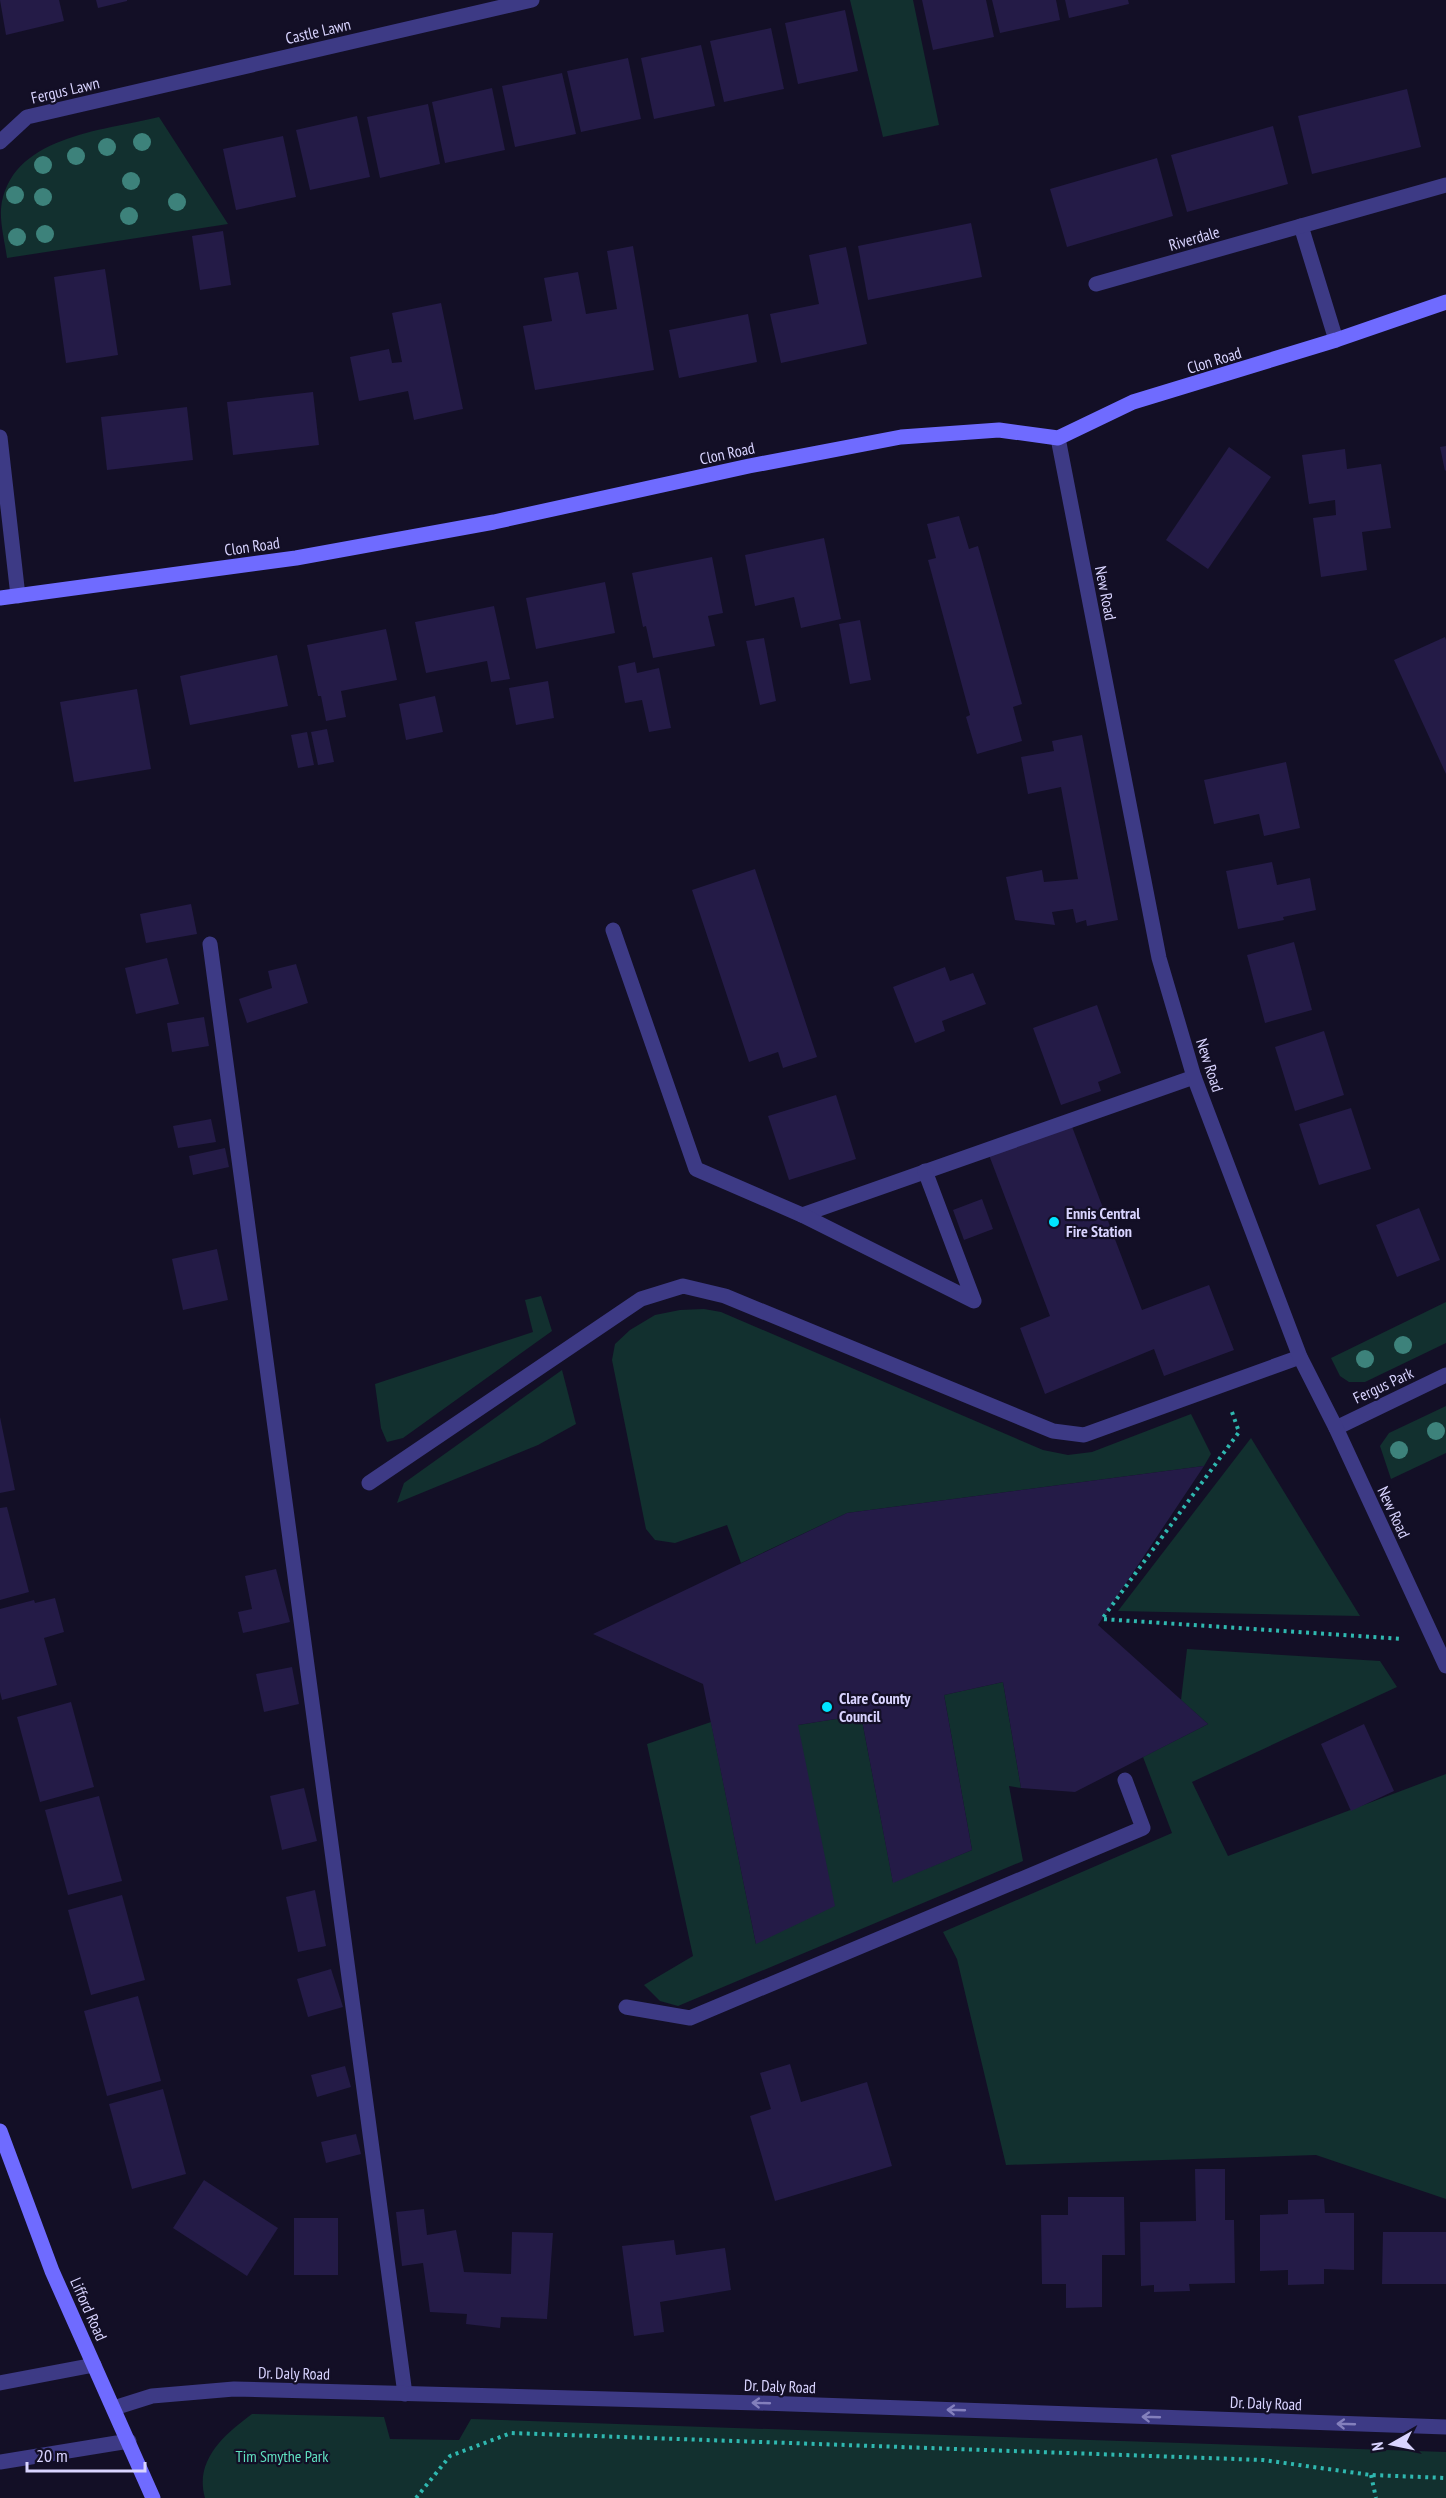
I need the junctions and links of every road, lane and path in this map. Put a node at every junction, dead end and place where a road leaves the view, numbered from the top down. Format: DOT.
graph roads {
  1 [pos="532,0"];
  2 [pos="113,97"];
  3 [pos="0,142"];
  4 [pos="1446,185"];
  5 [pos="1301,226"];
  6 [pos="1096,284"];
  7 [pos="1446,302"];
  8 [pos="1336,340"];
  9 [pos="0,437"];
  10 [pos="1058,438"];
  11 [pos="18,596"];
  12 [pos="0,597"];
  13 [pos="614,930"];
  14 [pos="210,944"];
  15 [pos="1194,1077"];
  16 [pos="925,1172"];
  17 [pos="802,1215"];
  18 [pos="1300,1357"];
  19 [pos="1446,1375"];
  20 [pos="1222,1386"];
  21 [pos="1335,1428"];
  22 [pos="369,1483"];
  23 [pos="1433,1641"];
  24 [pos="1446,1666"];
  25 [pos="1125,1780"];
  26 [pos="626,2007"];
  27 [pos="0,2131"];
  28 [pos="5,2161"];
  29 [pos="94,2365"];
  30 [pos="0,2383"];
  31 [pos="405,2394"];
  32 [pos="114,2408"];
  33 [pos="1446,2427"];
  34 [pos="129,2441"];
  35 [pos="0,2462"];
  36 [pos="1371,2475"];
  37 [pos="1446,2478"];
  38 [pos="153,2498"];
  39 [pos="416,2498"];
  40 [pos="1376,2498"];
  1 -- 2 [label="street, Castle Lawn"];
  2 -- 3 [label="street, Fergus Lawn"];
  4 -- 5 [label="street, Riverdale"];
  5 -- 6 [label="street, Riverdale"];
  5 -- 8 [label="street"];
  7 -- 8 [label="main road, Clon Road"];
  8 -- 10 [label="main road, Clon Road"];
  9 -- 11 [label="street"];
  10 -- 11 [label="main road, Clon Road"];
  10 -- 15 [label="street, New Road"];
  11 -- 12 [label="main road, Clon Road"];
  13 -- 17 [label="street"];
  14 -- 31 [label="street"];
  15 -- 16 [label="street"];
  15 -- 18 [label="street, New Road"];
  16 -- 17 [label="street"];
  16 -- 17 [label="street"];
  18 -- 20 [label="street"];
  18 -- 21 [label="street, New Road"];
  19 -- 21 [label="street, Fergus Park"];
  20 -- 22 [label="street"];
  20 -- 23 [label="path"];
  21 -- 23 [label="street, New Road"];
  23 -- 24 [label="street, New Road"];
  25 -- 26 [label="street"];
  27 -- 28 [label="main road, Lifford Road"];
  28 -- 29 [label="main road, Lifford Road"];
  29 -- 30 [label="street"];
  29 -- 32 [label="main road, Lifford Road"];
  31 -- 32 [label="street, Dr. Daly Road"];
  33 -- 31 [label="street, Dr. Daly Road, one-way"];
  32 -- 34 [label="main road, Lifford Road"];
  34 -- 35 [label="street"];
  34 -- 38 [label="main road, Lifford Road"];
  36 -- 37 [label="path"];
  36 -- 39 [label="path"];
  36 -- 40 [label="path"];
}
